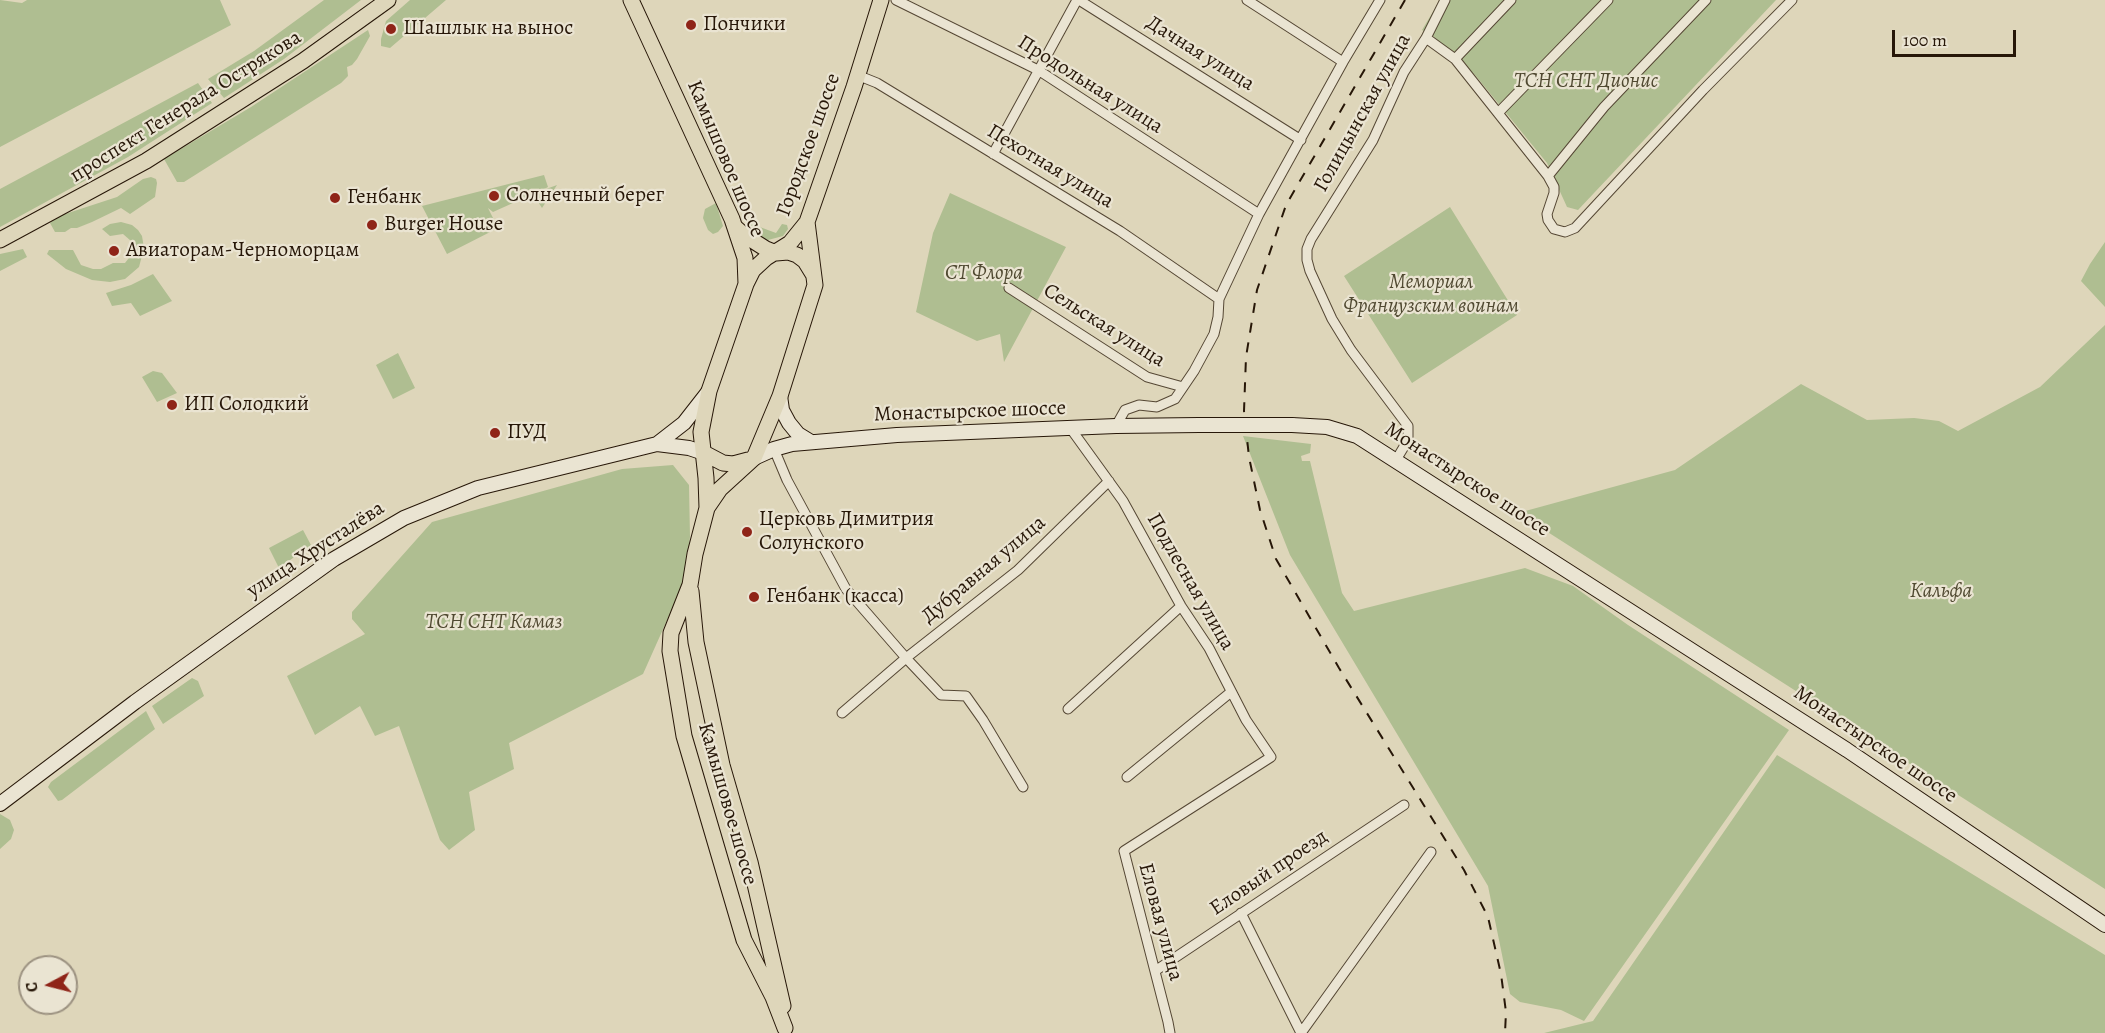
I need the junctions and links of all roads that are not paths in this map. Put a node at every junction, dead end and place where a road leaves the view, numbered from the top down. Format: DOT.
graph roads {
  1 [pos="388,0"];
  2 [pos="631,0"];
  3 [pos="881,0"];
  4 [pos="896,0"];
  5 [pos="1078,0"];
  6 [pos="1247,0"];
  7 [pos="1380,0"];
  8 [pos="1446,0"];
  9 [pos="1511,0"];
  10 [pos="1608,0"];
  11 [pos="1706,0"];
  12 [pos="1792,0"];
  13 [pos="1425,38"];
  14 [pos="1455,59"];
  15 [pos="1342,62"];
  16 [pos="1038,70"];
  17 [pos="857,75"];
  18 [pos="1499,112"];
  19 [pos="1301,140"];
  20 [pos="993,154"];
  21 [pos="1548,176"];
  22 [pos="1259,214"];
  23 [pos="807,222"];
  24 [pos="735,227"];
  25 [pos="0,240"];
  26 [pos="776,253"];
  27 [pos="815,278"];
  28 [pos="746,284"];
  29 [pos="1009,288"];
  30 [pos="1219,299"];
  31 [pos="1183,387"];
  32 [pos="709,391"];
  33 [pos="780,396"];
  34 [pos="1116,426"];
  35 [pos="1071,429"];
  36 [pos="811,442"];
  37 [pos="657,444"];
  38 [pos="774,449"];
  39 [pos="704,453"];
  40 [pos="754,458"];
  41 [pos="1396,460"];
  42 [pos="1109,482"];
  43 [pos="707,508"];
  44 [pos="690,585"];
  45 [pos="1181,606"];
  46 [pos="906,658"];
  47 [pos="1232,692"];
  48 [pos="1068,709"];
  49 [pos="842,713"];
  50 [pos="1271,757"];
  51 [pos="1127,777"];
  52 [pos="1023,787"];
  53 [pos="0,804"];
  54 [pos="1404,805"];
  55 [pos="1431,852"];
  56 [pos="1241,913"];
  57 [pos="2105,925"];
  58 [pos="1155,971"];
  59 [pos="786,1030"];
  60 [pos="1170,1033"];
  61 [pos="1301,1033"];
  1 -- 25 [label="main road, проспект Генерала Острякова"];
  2 -- 24 [label="main road, Камышовое шоссе"];
  3 -- 17 [label="main road, Городское шоссе"];
  4 -- 16 [label="street, Продольная улица"];
  5 -- 16 [label="street"];
  5 -- 19 [label="street, Дачная улица"];
  6 -- 15 [label="street"];
  7 -- 15 [label="street"];
  8 -- 13 [label="street, Голицынская улица"];
  9 -- 14 [label="street"];
  10 -- 18 [label="street"];
  11 -- 21 [label="street"];
  12 -- 21 [label="street"];
  13 -- 14 [label="street"];
  13 -- 41 [label="street, Голицынская улица"];
  14 -- 18 [label="street"];
  15 -- 19 [label="street"];
  16 -- 20 [label="street"];
  16 -- 22 [label="street, Продольная улица"];
  17 -- 20 [label="street, Пехотная улица"];
  17 -- 23 [label="main road, Городское шоссе"];
  18 -- 21 [label="street"];
  19 -- 22 [label="street"];
  20 -- 30 [label="street, Пехотная улица"];
  22 -- 30 [label="street"];
  23 -- 26 [label="main road, Городское шоссе"];
  23 -- 27 [label="main road"];
  24 -- 26 [label="main road"];
  24 -- 28 [label="main road, Камышовое шоссе"];
  26 -- 27 [label="main road"];
  26 -- 28 [label="main road, Городское шоссе"];
  27 -- 33 [label="main road"];
  28 -- 32 [label="main road, Камышовое шоссе"];
  29 -- 31 [label="street, Сельская улица"];
  30 -- 31 [label="street"];
  31 -- 34 [label="street"];
  32 -- 37 [label="main road"];
  32 -- 39 [label="main road, Камышовое шоссе"];
  33 -- 36 [label="main road"];
  33 -- 40 [label="main road"];
  34 -- 35 [label="main road, Монастырское шоссе"];
  34 -- 41 [label="main road, Монастырское шоссе, bridge"];
  35 -- 36 [label="main road, Монастырское шоссе"];
  35 -- 42 [label="street, Подлесная улица"];
  36 -- 38 [label="main road, Монастырское шоссе"];
  37 -- 39 [label="main road, улица Хрусталёва"];
  37 -- 53 [label="main road, улица Хрусталёва"];
  38 -- 40 [label="main road, Монастырское шоссе"];
  38 -- 46 [label="street"];
  39 -- 40 [label="main road, Монастырское шоссе"];
  39 -- 43 [label="main road, Камышовое шоссе"];
  40 -- 43 [label="main road"];
  41 -- 57 [label="main road, Монастырское шоссе"];
  42 -- 45 [label="street, Подлесная улица"];
  42 -- 46 [label="street, Дубравная улица"];
  43 -- 44 [label="main road, Камышовое шоссе"];
  44 -- 59 [label="main road, Камышовое шоссе"];
  44 -- 59 [label="main road, Камышовое шоссе"];
  45 -- 47 [label="street, Подлесная улица"];
  45 -- 48 [label="street"];
  46 -- 49 [label="street, Дубравная улица"];
  46 -- 52 [label="street"];
  47 -- 50 [label="street, Подлесная улица"];
  47 -- 51 [label="street"];
  50 -- 58 [label="street, Еловая улица"];
  54 -- 56 [label="street, Еловый проезд"];
  55 -- 61 [label="street"];
  56 -- 58 [label="street, Еловый проезд"];
  56 -- 61 [label="street"];
  58 -- 60 [label="street, Еловая улица"];
}
